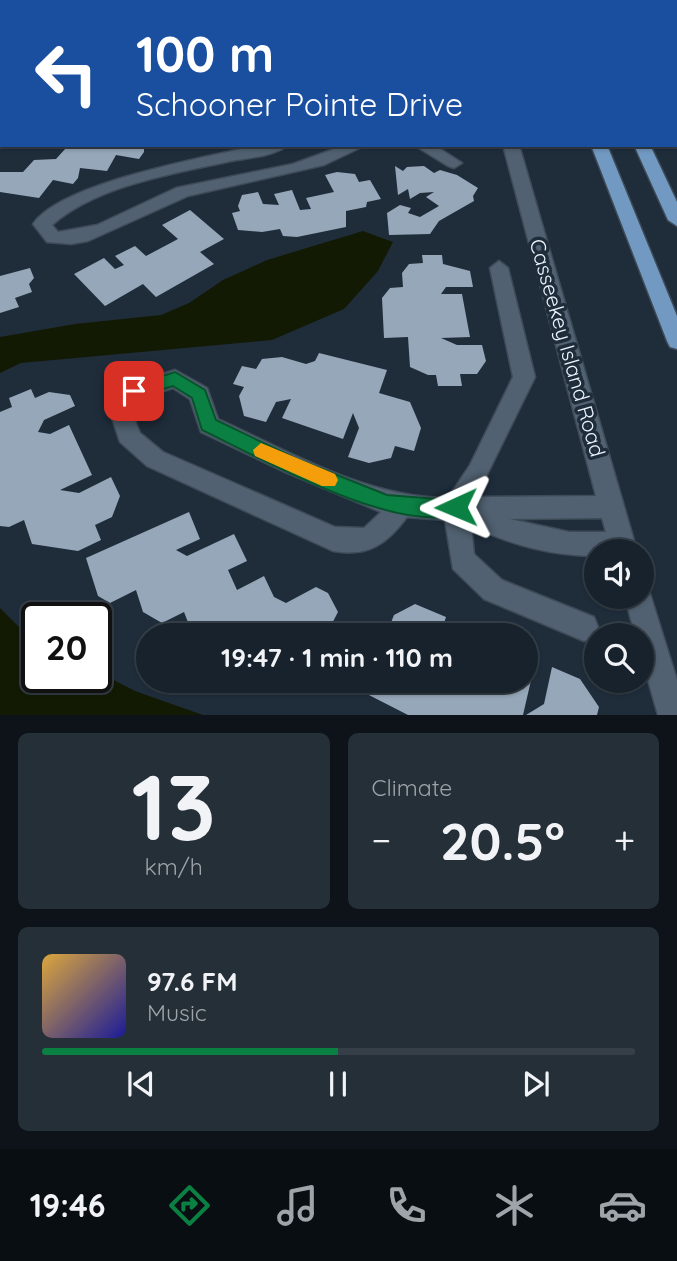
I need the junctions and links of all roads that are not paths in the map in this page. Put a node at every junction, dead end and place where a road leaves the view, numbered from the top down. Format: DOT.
graph roads {
  1 [pos="272,147"];
  2 [pos="353,147"];
  3 [pos="426,147"];
  4 [pos="512,147"];
  5 [pos="600,147"];
  6 [pos="643,147"];
  7 [pos="454,163"];
  8 [pos="173,172"];
  9 [pos="181,192"];
  10 [pos="677,220"];
  11 [pos="499,268"];
  12 [pos="677,341"];
  13 [pos="401,505"];
  14 [pos="456,507"];
  15 [pos="612,507"];
  16 [pos="621,539"];
  17 [pos="584,545"];
  18 [pos="642,609"];
  19 [pos="584,627"];
  20 [pos="673,715"];
  1 -- 8 [label="street"];
  2 -- 9 [label="street"];
  3 -- 7 [label="street"];
  4 -- 15 [label="street, Casseekey Island Road"];
  5 -- 12 [label="main road"];
  6 -- 10 [label="main road"];
  8 -- 9 [label="street"];
  8 -- 9 [label="street"];
  11 -- 14 [label="street"];
  13 -- 13 [label="street"];
  13 -- 14 [label="street"];
  14 -- 15 [label="street"];
  14 -- 17 [label="street"];
  14 -- 19 [label="street"];
  15 -- 16 [label="street, Casseekey Island Road"];
  18 -- 20 [label="street"];
}
